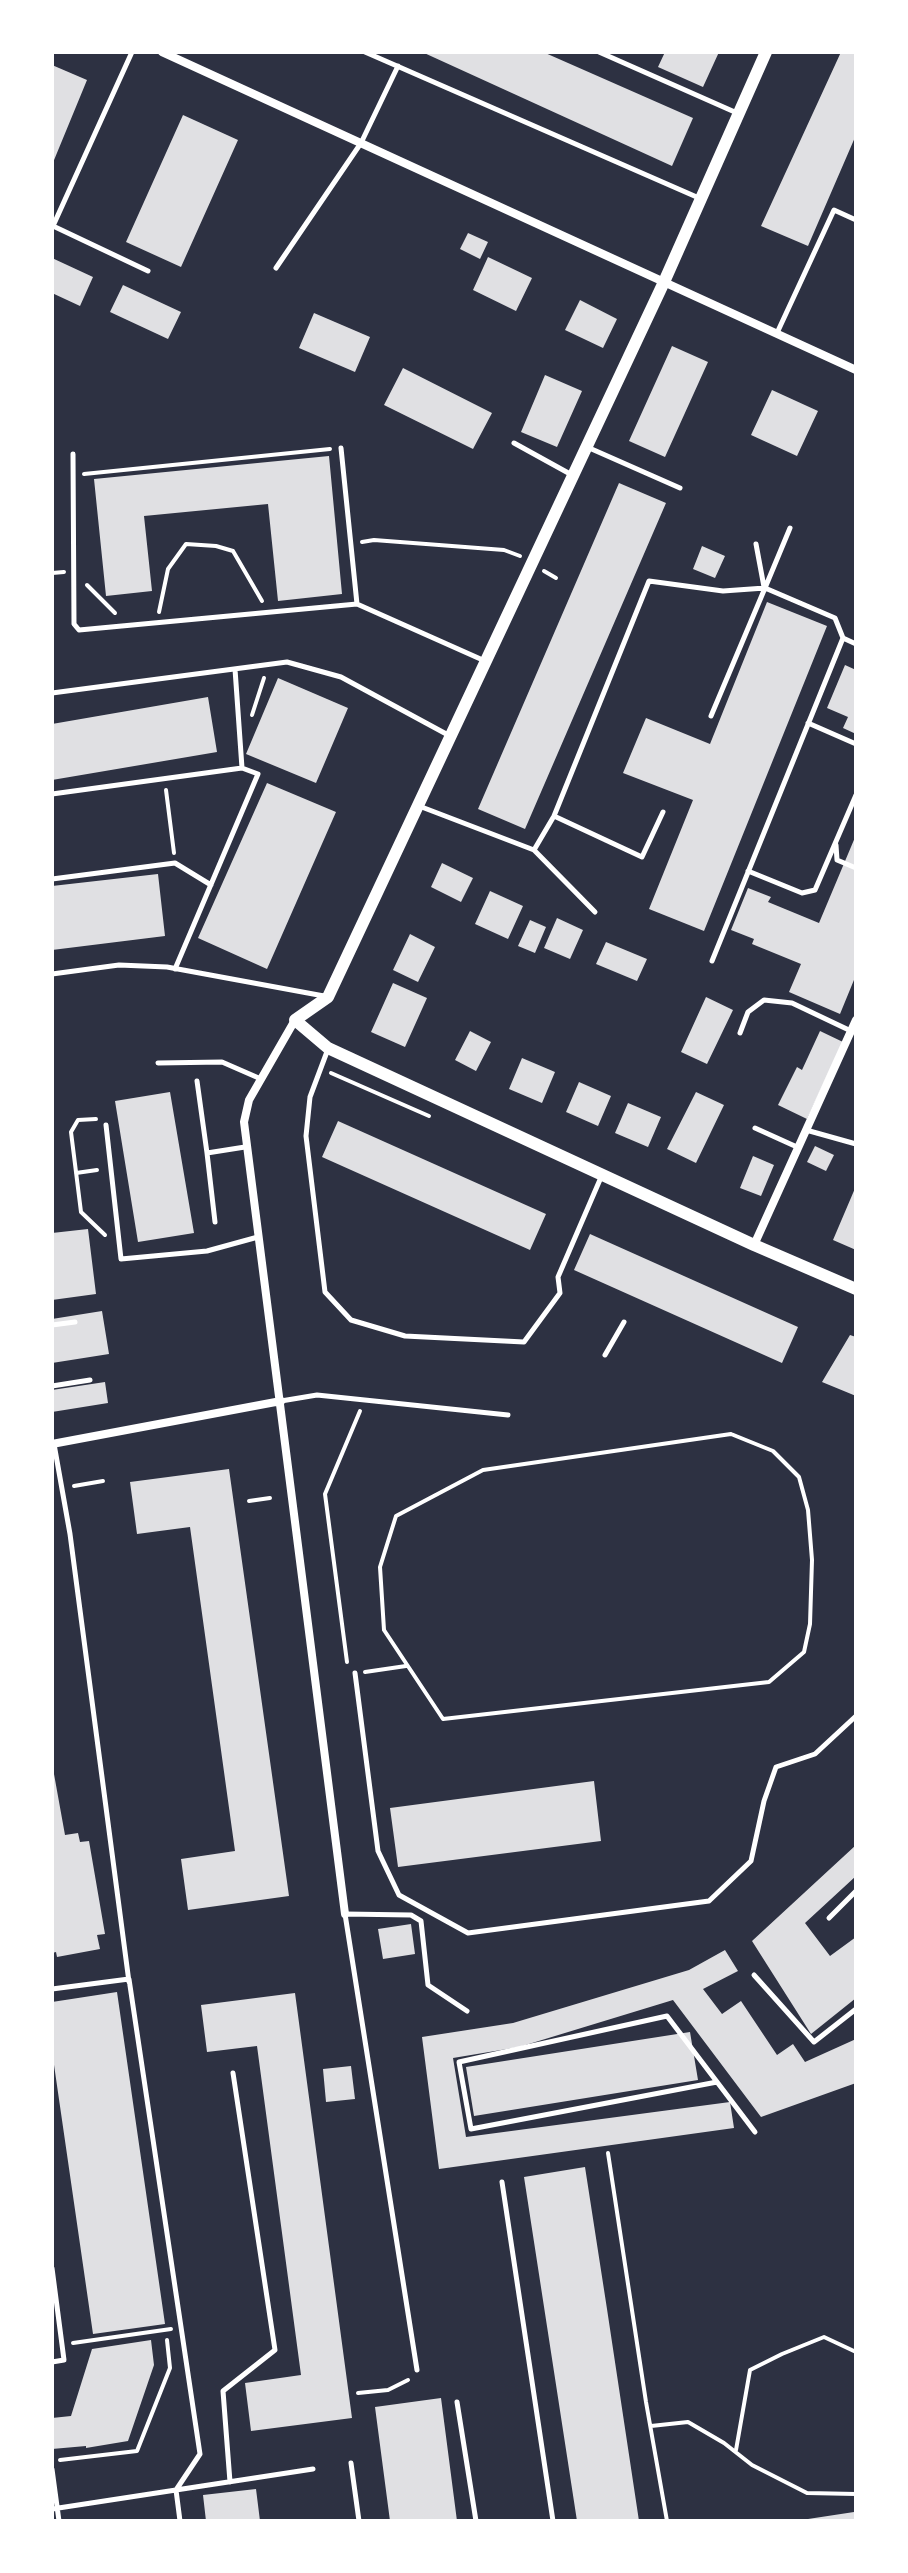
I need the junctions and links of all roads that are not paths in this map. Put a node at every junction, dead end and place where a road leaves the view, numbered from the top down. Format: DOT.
graph roads {
  1 [pos="132,52"];
  2 [pos="162,52"];
  3 [pos="365,52"];
  4 [pos="599,52"];
  5 [pos="766,52"];
  6 [pos="398,66"];
  7 [pos="738,114"];
  8 [pos="361,143"];
  9 [pos="700,199"];
  10 [pos="856,220"];
  11 [pos="276,268"];
  12 [pos="148,271"];
  13 [pos="664,282"];
  14 [pos="777,333"];
  15 [pos="856,370"];
  16 [pos="514,443"];
  17 [pos="586,447"];
  18 [pos="341,448"];
  19 [pos="73,454"];
  20 [pos="573,475"];
  21 [pos="680,488"];
  22 [pos="790,528"];
  23 [pos="756,544"];
  24 [pos="765,588"];
  25 [pos="357,604"];
  26 [pos="843,638"];
  27 [pos="856,644"];
  28 [pos="485,662"];
  29 [pos="235,669"];
  30 [pos="52,693"];
  31 [pos="711,716"];
  32 [pos="808,723"];
  33 [pos="451,736"];
  34 [pos="856,744"];
  35 [pos="242,768"];
  36 [pos="52,794"];
  37 [pos="856,795"];
  38 [pos="418,805"];
  39 [pos="663,812"];
  40 [pos="554,816"];
  41 [pos="836,843"];
  42 [pos="534,850"];
  43 [pos="856,868"];
  44 [pos="748,871"];
  45 [pos="52,879"];
  46 [pos="211,885"];
  47 [pos="595,912"];
  48 [pos="712,961"];
  49 [pos="175,969"];
  50 [pos="52,974"];
  51 [pos="328,997"];
  52 [pos="295,1020"];
  53 [pos="856,1020"];
  54 [pos="851,1031"];
  55 [pos="740,1033"];
  56 [pos="328,1048"];
  57 [pos="158,1063"];
  58 [pos="261,1079"];
  59 [pos="197,1081"];
  60 [pos="106,1125"];
  61 [pos="755,1128"];
  62 [pos="806,1130"];
  63 [pos="856,1144"];
  64 [pos="245,1147"];
  65 [pos="798,1148"];
  66 [pos="207,1153"];
  67 [pos="602,1175"];
  68 [pos="215,1222"];
  69 [pos="258,1237"];
  70 [pos="754,1245"];
  71 [pos="856,1289"];
  72 [pos="75,1322"];
  73 [pos="624,1322"];
  74 [pos="52,1325"];
  75 [pos="605,1355"];
  76 [pos="90,1380"];
  77 [pos="52,1386"];
  78 [pos="281,1401"];
  79 [pos="508,1415"];
  80 [pos="53,1444"];
  81 [pos="355,1673"];
  82 [pos="856,1716"];
  83 [pos="856,1891"];
  84 [pos="345,1914"];
  85 [pos="829,1918"];
  86 [pos="754,1975"];
  87 [pos="52,1989"];
  88 [pos="130,1990"];
  89 [pos="856,2009"];
  90 [pos="467,2011"];
  91 [pos="233,2073"];
  92 [pos="717,2082"];
  93 [pos="755,2132"];
  94 [pos="502,2182"];
  95 [pos="52,2268"];
  96 [pos="52,2362"];
  97 [pos="417,2370"];
  98 [pos="457,2402"];
  99 [pos="351,2463"];
  100 [pos="52,2469"];
  101 [pos="313,2469"];
  102 [pos="230,2482"];
  103 [pos="176,2490"];
  104 [pos="55,2509"];
  105 [pos="59,2521"];
  106 [pos="180,2521"];
  107 [pos="359,2521"];
  108 [pos="476,2521"];
  109 [pos="553,2521"];
  1 -- 12 [label="lane"];
  2 -- 8 [label="street"];
  3 -- 6 [label="lane"];
  4 -- 7 [label="lane"];
  5 -- 7 [label="street"];
  6 -- 8 [label="lane"];
  6 -- 9 [label="lane"];
  7 -- 9 [label="street"];
  8 -- 11 [label="lane"];
  8 -- 13 [label="street"];
  9 -- 13 [label="street"];
  10 -- 14 [label="lane"];
  13 -- 14 [label="street"];
  13 -- 17 [label="street"];
  14 -- 15 [label="street"];
  16 -- 20 [label="lane"];
  17 -- 20 [label="street"];
  17 -- 21 [label="lane"];
  18 -- 25 [label="lane"];
  19 -- 25 [label="lane"];
  20 -- 28 [label="street"];
  22 -- 24 [label="lane"];
  23 -- 24 [label="lane"];
  24 -- 26 [label="lane"];
  24 -- 31 [label="lane"];
  24 -- 40 [label="lane"];
  25 -- 28 [label="lane"];
  26 -- 27 [label="lane"];
  26 -- 32 [label="lane"];
  28 -- 33 [label="street"];
  29 -- 30 [label="lane"];
  29 -- 33 [label="lane"];
  29 -- 35 [label="lane"];
  32 -- 34 [label="lane"];
  32 -- 44 [label="lane"];
  33 -- 38 [label="street"];
  35 -- 36 [label="lane"];
  35 -- 46 [label="lane"];
  37 -- 41 [label="lane"];
  38 -- 42 [label="lane"];
  38 -- 51 [label="street"];
  39 -- 40 [label="lane"];
  40 -- 42 [label="lane"];
  41 -- 43 [label="lane"];
  41 -- 44 [label="lane"];
  42 -- 47 [label="lane"];
  44 -- 48 [label="lane"];
  45 -- 46 [label="lane"];
  46 -- 49 [label="lane"];
  49 -- 50 [label="lane"];
  49 -- 51 [label="lane"];
  51 -- 52 [label="street"];
  52 -- 56 [label="street"];
  52 -- 58 [label="street"];
  53 -- 54 [label="street"];
  54 -- 55 [label="lane"];
  54 -- 62 [label="street"];
  56 -- 67 [label="street"];
  56 -- 67 [label="lane"];
  57 -- 58 [label="lane"];
  58 -- 64 [label="street"];
  59 -- 66 [label="lane"];
  60 -- 69 [label="lane"];
  61 -- 65 [label="lane"];
  62 -- 63 [label="lane"];
  62 -- 65 [label="street"];
  64 -- 66 [label="lane"];
  64 -- 69 [label="street"];
  65 -- 70 [label="street"];
  66 -- 68 [label="lane"];
  67 -- 70 [label="street"];
  69 -- 78 [label="street"];
  70 -- 71 [label="street"];
  72 -- 74 [label="lane"];
  73 -- 75 [label="lane"];
  76 -- 77 [label="lane"];
  78 -- 79 [label="lane"];
  78 -- 80 [label="street"];
  78 -- 84 [label="street"];
  80 -- 88 [label="lane"];
  81 -- 82 [label="lane"];
  83 -- 85 [label="lane"];
  84 -- 90 [label="lane"];
  84 -- 97 [label="lane"];
  86 -- 89 [label="lane"];
  87 -- 88 [label="lane"];
  88 -- 103 [label="lane"];
  91 -- 102 [label="lane"];
  92 -- 92 [label="lane"];
  92 -- 93 [label="lane"];
  94 -- 109 [label="lane"];
  95 -- 96 [label="lane"];
  98 -- 108 [label="lane"];
  99 -- 107 [label="lane"];
  100 -- 104 [label="lane"];
  101 -- 102 [label="lane"];
  102 -- 103 [label="lane"];
  103 -- 104 [label="lane"];
  103 -- 106 [label="lane"];
  104 -- 105 [label="lane"];
}
